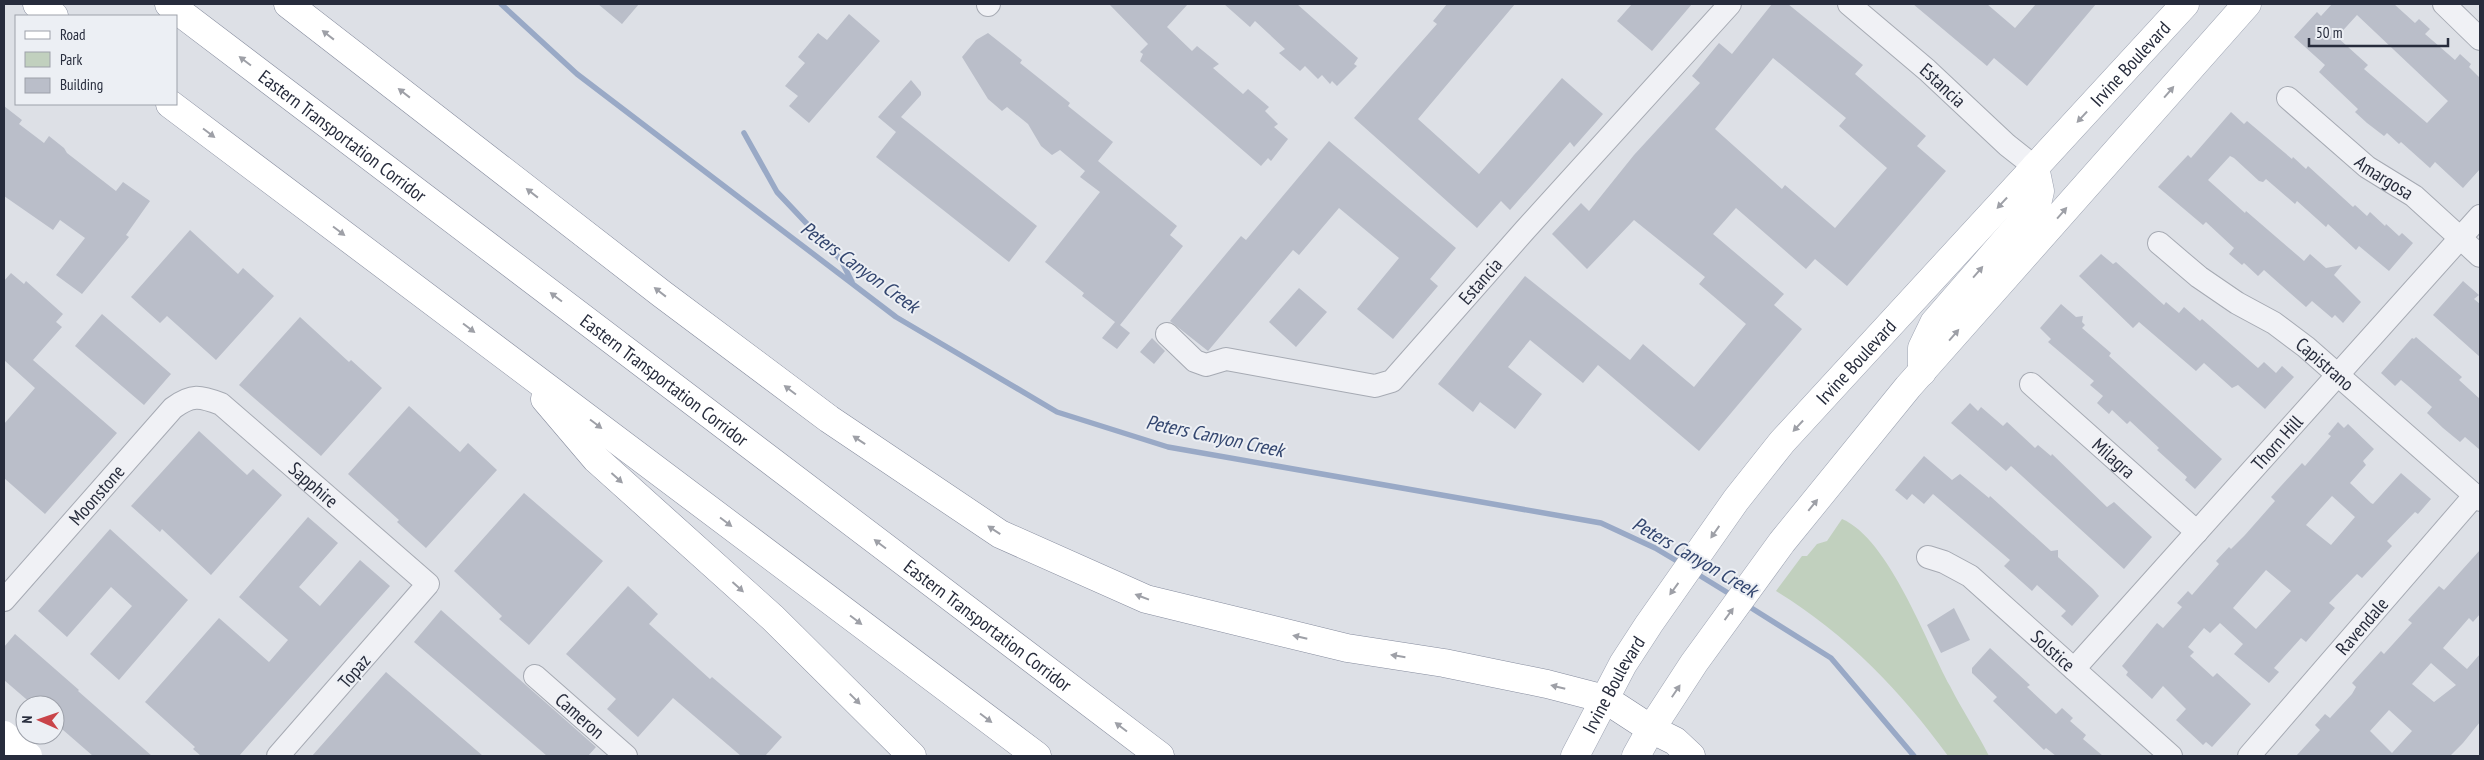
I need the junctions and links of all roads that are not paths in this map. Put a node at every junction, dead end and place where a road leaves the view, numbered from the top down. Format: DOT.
graph roads {
  1 [pos="37,4"];
  2 [pos="169,4"];
  3 [pos="288,4"];
  4 [pos="1730,4"];
  5 [pos="1849,4"];
  6 [pos="2185,4"];
  7 [pos="2247,4"];
  8 [pos="2444,4"];
  9 [pos="53,15"];
  10 [pos="2480,39"];
  11 [pos="2288,98"];
  12 [pos="171,105"];
  13 [pos="2035,167"];
  14 [pos="2480,216"];
  15 [pos="2460,238"];
  16 [pos="2160,243"];
  17 [pos="2480,256"];
  18 [pos="1167,334"];
  19 [pos="515,363"];
  20 [pos="1922,372"];
  21 [pos="2338,375"];
  22 [pos="2030,384"];
  23 [pos="194,397"];
  24 [pos="2478,497"];
  25 [pos="2197,532"];
  26 [pos="1928,557"];
  27 [pos="428,584"];
  28 [pos="4,600"];
  29 [pos="2074,669"];
  30 [pos="534,676"];
  31 [pos="1605,700"];
  32 [pos="1650,729"];
  33 [pos="4,735"];
  34 [pos="28,756"];
  35 [pos="278,756"];
  36 [pos="626,756"];
  37 [pos="912,756"];
  38 [pos="1037,756"];
  39 [pos="1160,756"];
  40 [pos="1575,756"];
  41 [pos="1636,756"];
  42 [pos="1690,756"];
  43 [pos="2171,756"];
  44 [pos="2249,756"];
  1 -- 9 [label="main road"];
  39 -- 2 [label="main road, Eastern Transportation Corridor, one-way"];
  31 -- 3 [label="main road, one-way"];
  4 -- 18 [label="street, Estancia"];
  5 -- 13 [label="street, Estancia"];
  6 -- 13 [label="main road, Irvine Boulevard, one-way"];
  20 -- 7 [label="main road, one-way"];
  8 -- 10 [label="street"];
  11 -- 15 [label="street, Amargosa"];
  12 -- 19 [label="main road, one-way"];
  20 -- 13 [label="main road, one-way"];
  13 -- 31 [label="main road, Irvine Boulevard, one-way"];
  14 -- 15 [label="street, Thorn Hill"];
  15 -- 17 [label="street, Amargosa"];
  15 -- 21 [label="street, Thorn Hill"];
  16 -- 21 [label="street, Capistrano"];
  19 -- 37 [label="main road, one-way"];
  19 -- 38 [label="main road, one-way"];
  32 -- 20 [label="main road, one-way"];
  21 -- 24 [label="street, Capistrano"];
  21 -- 25 [label="street, Thorn Hill"];
  22 -- 25 [label="street, Milagra"];
  23 -- 27 [label="street, Sapphire"];
  23 -- 28 [label="street, Moonstone"];
  24 -- 44 [label="street, Ravendale"];
  25 -- 29 [label="street, Thorn Hill"];
  26 -- 29 [label="street, Solstice"];
  27 -- 35 [label="street, Topaz"];
  29 -- 43 [label="street, Solstice"];
  30 -- 36 [label="street, Cameron"];
  31 -- 32 [label="main road"];
  31 -- 40 [label="main road, Irvine Boulevard"];
  32 -- 41 [label="main road"];
  32 -- 42 [label="main road"];
  33 -- 34 [label="main road"];
}
